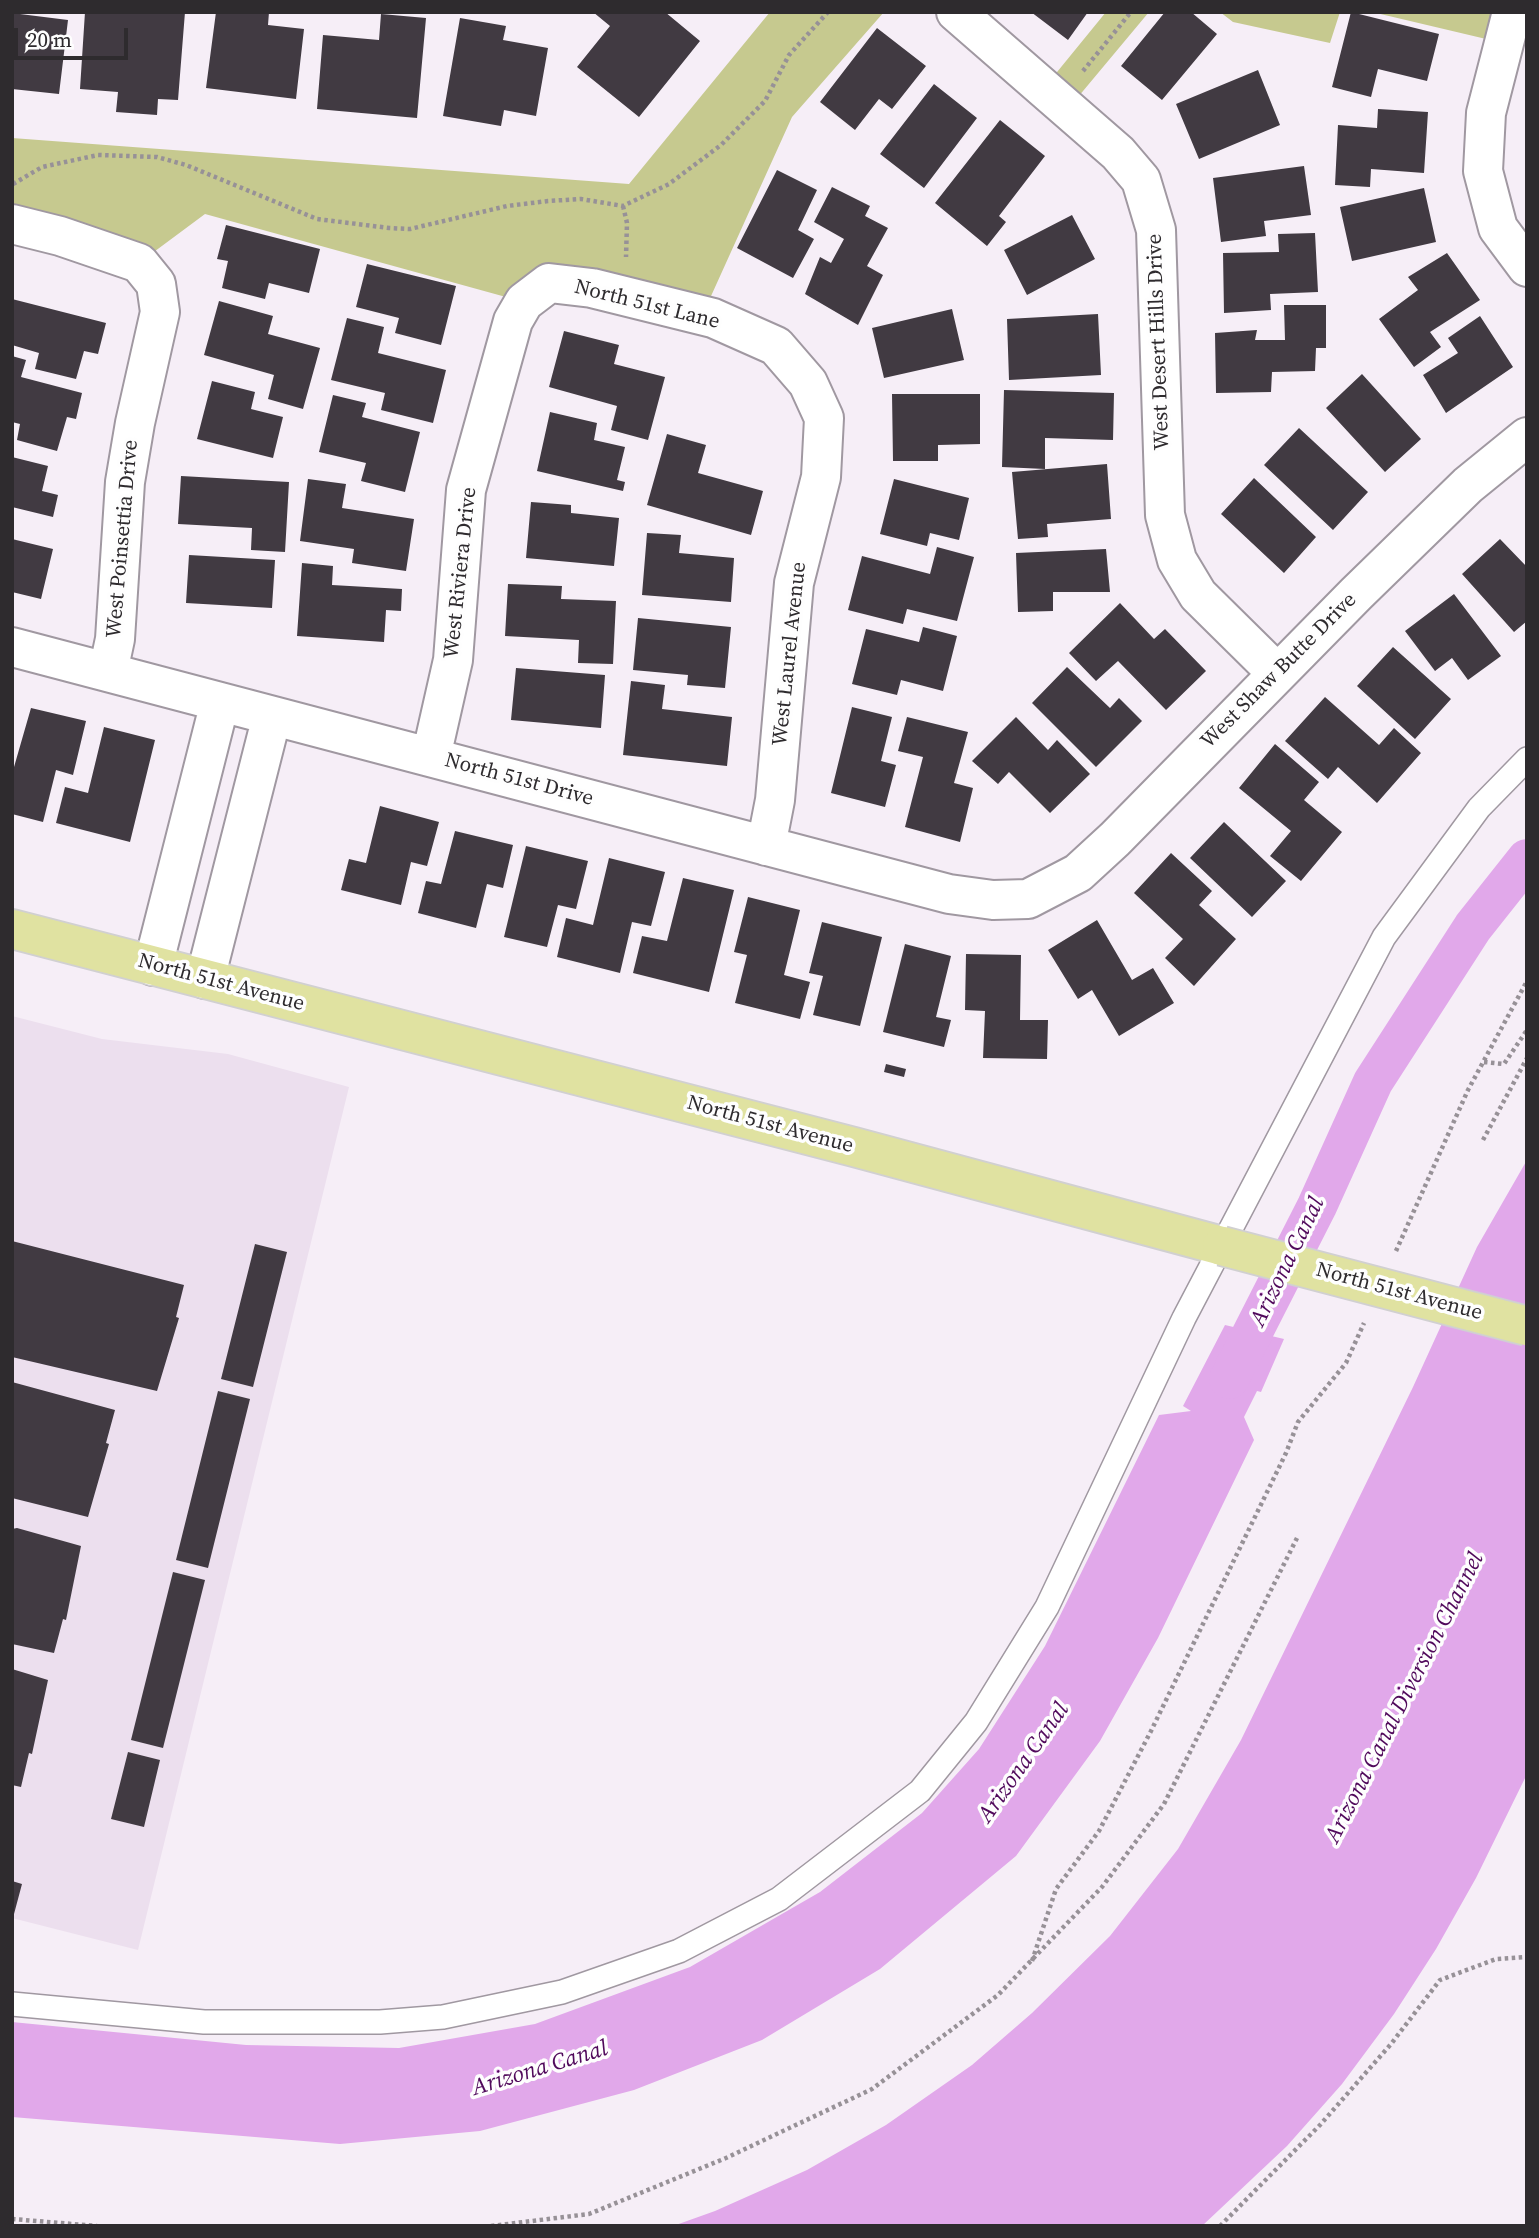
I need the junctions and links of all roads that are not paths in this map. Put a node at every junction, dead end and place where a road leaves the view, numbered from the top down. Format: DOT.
graph roads {
  1 [pos="956,12"];
  2 [pos="1512,12"];
  3 [pos="12,224"];
  4 [pos="1527,267"];
  5 [pos="549,283"];
  6 [pos="808,383"];
  7 [pos="1527,436"];
  8 [pos="12,647"];
  9 [pos="108,672"];
  10 [pos="1278,673"];
  11 [pos="219,702"];
  12 [pos="272,716"];
  13 [pos="430,757"];
  14 [pos="1527,759"];
  15 [pos="766,846"];
  16 [pos="1028,899"];
  17 [pos="12,929"];
  18 [pos="153,966"];
  19 [pos="205,979"];
  20 [pos="1222,1246"];
  21 [pos="1527,1326"];
  22 [pos="12,2004"];
  1 -- 10 [label="street, West Desert Hills Drive"];
  2 -- 4 [label="street"];
  3 -- 9 [label="street, West Poinsettia Drive"];
  5 -- 6 [label="street, North 51st Lane"];
  5 -- 13 [label="street, West Riviera Drive"];
  6 -- 15 [label="street, West Laurel Avenue"];
  7 -- 10 [label="street, West Shaw Butte Drive"];
  8 -- 9 [label="street, North 51st Drive"];
  9 -- 11 [label="street, North 51st Drive"];
  10 -- 16 [label="street, West Shaw Butte Drive"];
  11 -- 12 [label="street, North 51st Drive"];
  11 -- 18 [label="street"];
  12 -- 13 [label="street, North 51st Drive"];
  12 -- 19 [label="street"];
  13 -- 15 [label="street, North 51st Drive"];
  14 -- 20 [label="lane"];
  15 -- 16 [label="street, North 51st Drive"];
  17 -- 18 [label="main road, North 51st Avenue"];
  18 -- 19 [label="main road, North 51st Avenue"];
  19 -- 20 [label="main road, North 51st Avenue"];
  20 -- 21 [label="main road, North 51st Avenue, bridge"];
  20 -- 22 [label="lane"];
}
